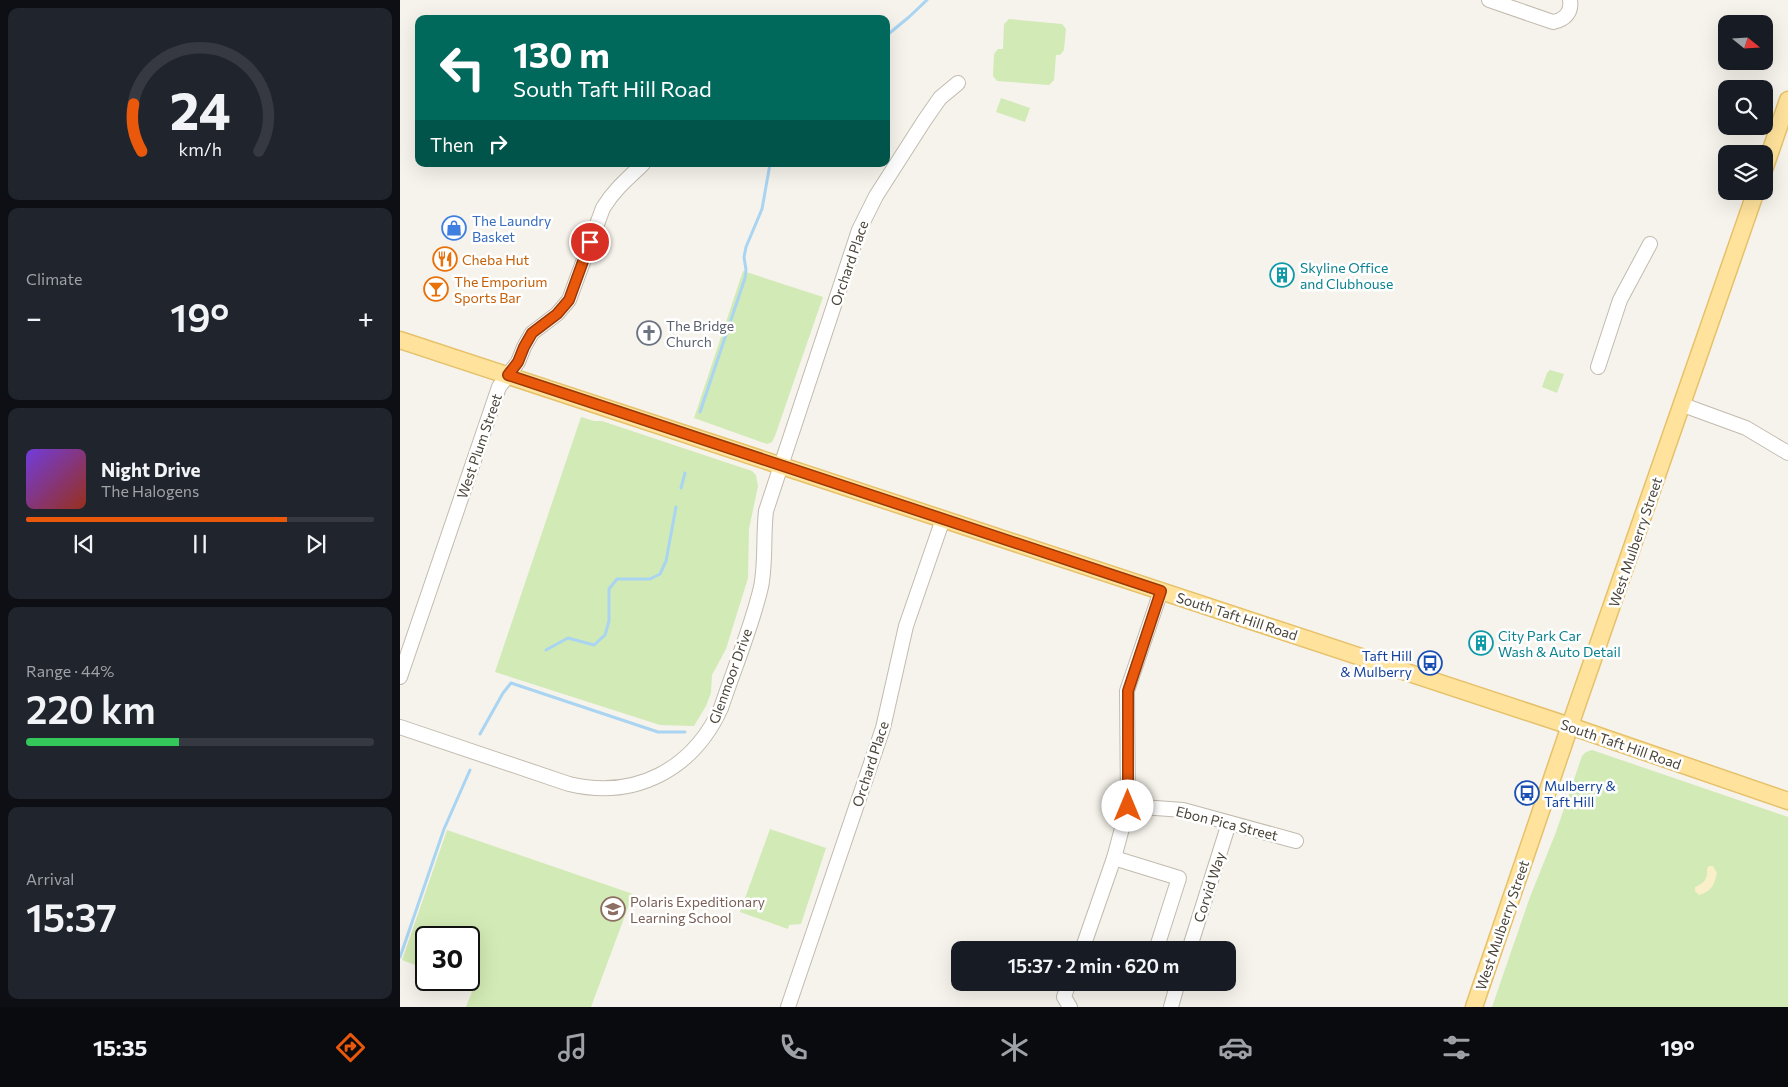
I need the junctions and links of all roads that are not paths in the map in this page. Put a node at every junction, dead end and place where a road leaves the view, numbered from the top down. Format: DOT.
graph roads {
  1 [pos="1489,0"];
  2 [pos="1570,0"];
  3 [pos="1513,4"];
  4 [pos="958,83"];
  5 [pos="1788,100"];
  6 [pos="1773,145"];
  7 [pos="640,167"];
  8 [pos="1753,200"];
  9 [pos="1650,244"];
  10 [pos="400,340"];
  11 [pos="1598,367"];
  12 [pos="508,375"];
  13 [pos="1683,405"];
  14 [pos="1788,453"];
  15 [pos="780,466"];
  16 [pos="943,519"];
  17 [pos="1161,591"];
  18 [pos="400,677"];
  19 [pos="1570,726"];
  20 [pos="400,727"];
  21 [pos="1788,800"];
  22 [pos="1128,806"];
  23 [pos="1229,823"];
  24 [pos="1296,841"];
  25 [pos="1114,858"];
  26 [pos="1089,941"];
  27 [pos="1159,941"];
  28 [pos="1192,941"];
  29 [pos="1175,991"];
  30 [pos="788,1007"];
  31 [pos="1171,1007"];
  32 [pos="1474,1007"];
  1 -- 3 [label="street"];
  2 -- 3 [label="street"];
  4 -- 15 [label="street, Orchard Place"];
  5 -- 6 [label="main road"];
  7 -- 12 [label="street, West Plum Street"];
  8 -- 13 [label="main road, West Mulberry Street"];
  9 -- 11 [label="street"];
  10 -- 12 [label="main road, South Taft Hill Road"];
  12 -- 15 [label="main road, South Taft Hill Road"];
  12 -- 18 [label="street, West Plum Street"];
  13 -- 14 [label="street"];
  13 -- 19 [label="main road, West Mulberry Street"];
  15 -- 16 [label="main road, South Taft Hill Road"];
  15 -- 20 [label="street, Glenmoor Drive"];
  16 -- 17 [label="main road, South Taft Hill Road"];
  16 -- 30 [label="street, Orchard Place"];
  17 -- 19 [label="main road, South Taft Hill Road"];
  17 -- 22 [label="street"];
  19 -- 21 [label="main road, South Taft Hill Road"];
  19 -- 32 [label="main road, West Mulberry Street"];
  22 -- 23 [label="street, Ebon Pica Street"];
  22 -- 25 [label="street"];
  23 -- 24 [label="street, Ebon Pica Street"];
  23 -- 28 [label="street, Corvid Way"];
  25 -- 26 [label="street"];
  25 -- 27 [label="street"];
  29 -- 31 [label="street"];
}
